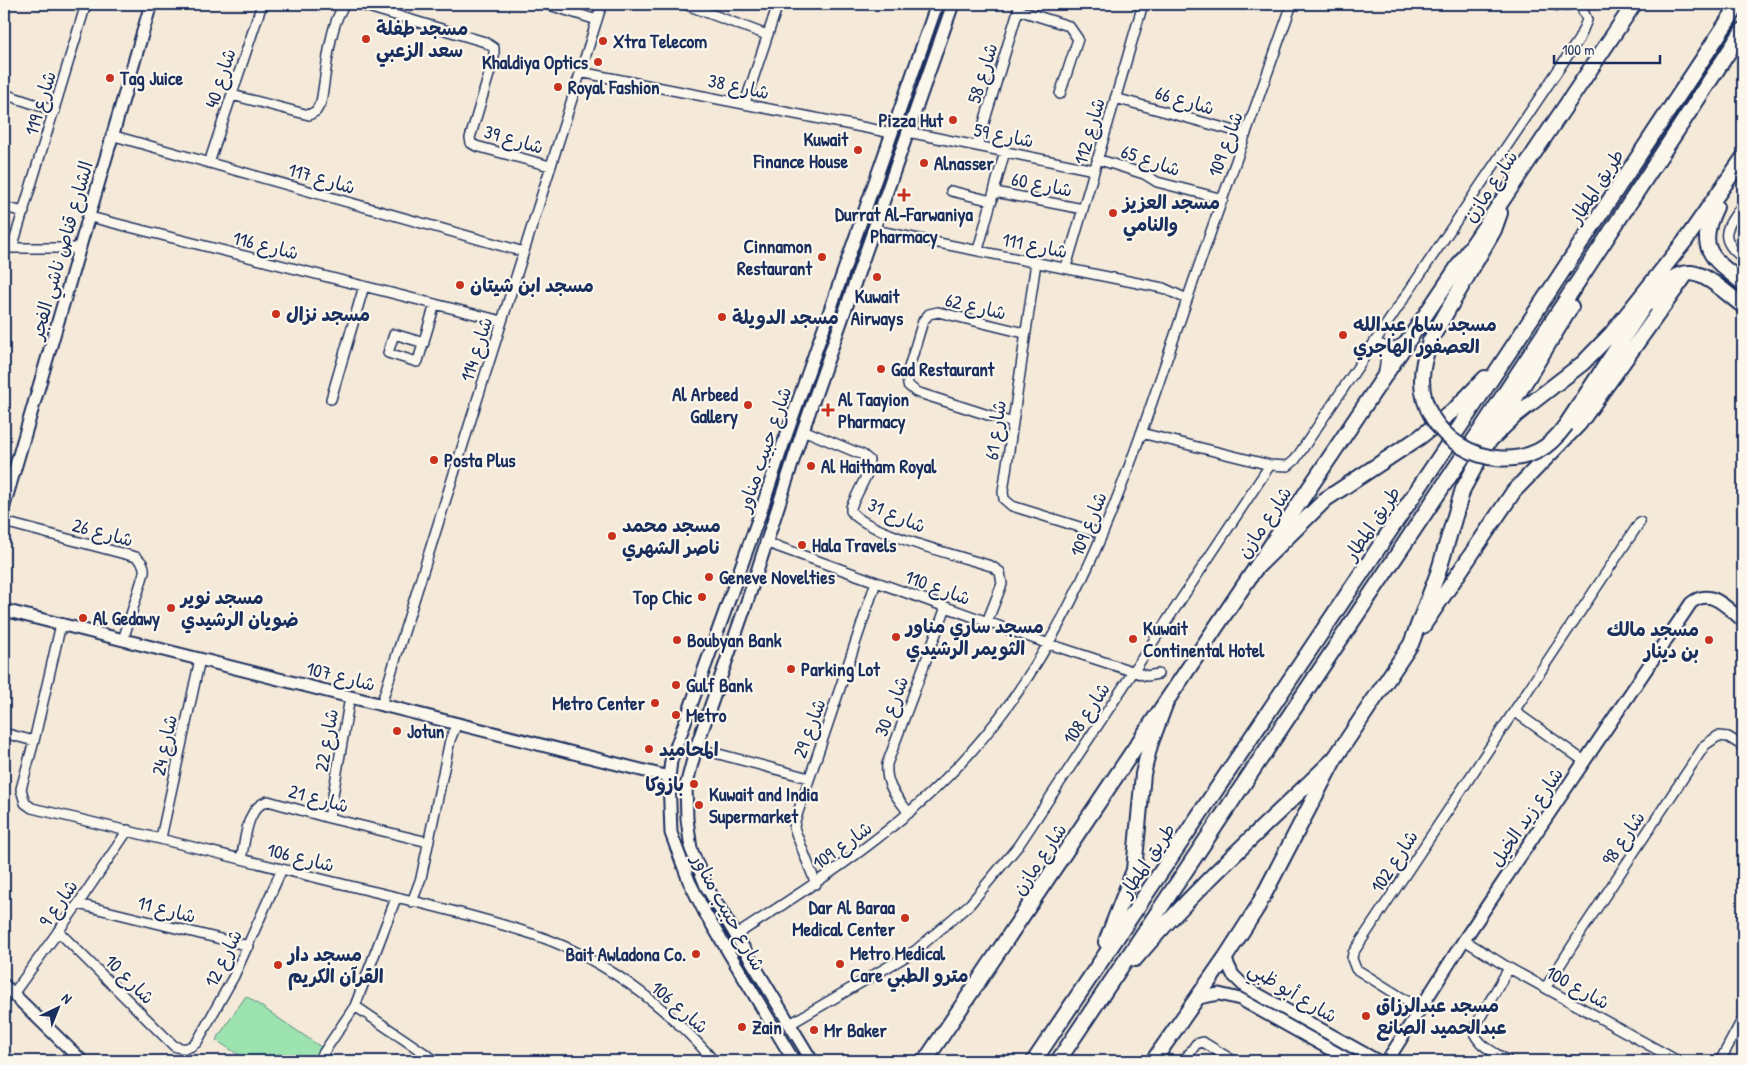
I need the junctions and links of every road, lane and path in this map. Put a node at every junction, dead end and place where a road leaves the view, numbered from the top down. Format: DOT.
graph roads {
  1 [pos="86,4"];
  2 [pos="150,4"];
  3 [pos="262,4"];
  4 [pos="346,4"];
  5 [pos="358,4"];
  6 [pos="546,4"];
  7 [pos="602,4"];
  8 [pos="684,4"];
  9 [pos="778,4"];
  10 [pos="937,4"];
  11 [pos="953,4"];
  12 [pos="1143,4"];
  13 [pos="1292,4"];
  14 [pos="1548,4"];
  15 [pos="1572,4"];
  16 [pos="1580,4"];
  17 [pos="1634,4"];
  18 [pos="1644,4"];
  19 [pos="1739,4"];
  20 [pos="705,7"];
  21 [pos="1019,7"];
  22 [pos="597,20"];
  23 [pos="1743,30"];
  24 [pos="767,35"];
  25 [pos="921,48"];
  26 [pos="935,55"];
  27 [pos="580,72"];
  28 [pos="1578,90"];
  29 [pos="4,94"];
  30 [pos="1060,94"];
  31 [pos="232,95"];
  32 [pos="1115,98"];
  33 [pos="745,103"];
  34 [pos="55,111"];
  35 [pos="908,132"];
  36 [pos="892,133"];
  37 [pos="1246,134"];
  38 [pos="111,135"];
  39 [pos="977,146"];
  40 [pos="1005,152"];
  41 [pos="1743,158"];
  42 [pos="1098,159"];
  43 [pos="209,163"];
  44 [pos="550,166"];
  45 [pos="1094,170"];
  46 [pos="1731,176"];
  47 [pos="951,191"];
  48 [pos="1508,191"];
  49 [pos="994,196"];
  50 [pos="1222,199"];
  51 [pos="1743,204"];
  52 [pos="4,207"];
  53 [pos="1083,209"];
  54 [pos="24,212"];
  55 [pos="90,217"];
  56 [pos="1613,227"];
  57 [pos="874,230"];
  58 [pos="1685,241"];
  59 [pos="8,248"];
  60 [pos="80,248"];
  61 [pos="978,250"];
  62 [pos="524,252"];
  63 [pos="1743,258"];
  64 [pos="1036,262"];
  65 [pos="1066,267"];
  66 [pos="1687,273"];
  67 [pos="1743,283"];
  68 [pos="364,286"];
  69 [pos="1743,287"];
  70 [pos="1187,299"];
  71 [pos="435,304"];
  72 [pos="1741,304"];
  73 [pos="502,321"];
  74 [pos="825,324"];
  75 [pos="840,324"];
  76 [pos="1024,334"];
  77 [pos="1411,336"];
  78 [pos="424,343"];
  79 [pos="1380,344"];
  80 [pos="1620,346"];
  81 [pos="1506,356"];
  82 [pos="1384,376"];
  83 [pos="331,399"];
  84 [pos="1013,423"];
  85 [pos="803,430"];
  86 [pos="1141,433"];
  87 [pos="1489,441"];
  88 [pos="1270,465"];
  89 [pos="766,498"];
  90 [pos="778,505"];
  91 [pos="4,506"];
  92 [pos="4,522"];
  93 [pos="1640,522"];
  94 [pos="1102,534"];
  95 [pos="765,542"];
  96 [pos="1256,568"];
  97 [pos="876,582"];
  98 [pos="946,607"];
  99 [pos="4,610"];
  100 [pos="1743,621"];
  101 [pos="987,622"];
  102 [pos="61,624"];
  103 [pos="123,640"];
  104 [pos="1049,644"];
  105 [pos="1411,644"];
  106 [pos="200,659"];
  107 [pos="1133,671"];
  108 [pos="1158,674"];
  109 [pos="698,687"];
  110 [pos="716,692"];
  111 [pos="350,697"];
  112 [pos="1166,702"];
  113 [pos="381,705"];
  114 [pos="690,707"];
  115 [pos="1514,711"];
  116 [pos="709,713"];
  117 [pos="456,724"];
  118 [pos="4,733"];
  119 [pos="34,741"];
  120 [pos="1743,746"];
  121 [pos="696,748"];
  122 [pos="1335,758"];
  123 [pos="1584,761"];
  124 [pos="669,777"];
  125 [pos="809,778"];
  126 [pos="909,813"];
  127 [pos="330,818"];
  128 [pos="128,830"];
  129 [pos="161,838"];
  130 [pos="428,842"];
  131 [pos="241,858"];
  132 [pos="282,869"];
  133 [pos="816,884"];
  134 [pos="396,898"];
  135 [pos="412,902"];
  136 [pos="78,904"];
  137 [pos="58,931"];
  138 [pos="736,935"];
  139 [pos="1464,940"];
  140 [pos="249,946"];
  141 [pos="1225,958"];
  142 [pos="1509,968"];
  143 [pos="758,972"];
  144 [pos="745,979"];
  145 [pos="1088,981"];
  146 [pos="4,985"];
  147 [pos="767,986"];
  148 [pos="1546,988"];
  149 [pos="13,994"];
  150 [pos="755,994"];
  151 [pos="1198,998"];
  152 [pos="355,1006"];
  153 [pos="1420,1010"];
  154 [pos="1091,1012"];
  155 [pos="1743,1018"];
  156 [pos="790,1024"];
  157 [pos="1314,1026"];
  158 [pos="1309,1040"];
  159 [pos="180,1048"];
  160 [pos="82,1061"];
  161 [pos="318,1061"];
  162 [pos="436,1061"];
  163 [pos="714,1061"];
  164 [pos="794,1061"];
  165 [pos="812,1061"];
  166 [pos="925,1061"];
  167 [pos="1034,1061"];
  168 [pos="1058,1061"];
  169 [pos="1153,1061"];
  170 [pos="1184,1061"];
  171 [pos="1234,1061"];
  172 [pos="1351,1061"];
  173 [pos="1378,1061"];
  174 [pos="1387,1061"];
  175 [pos="1508,1061"];
  176 [pos="1678,1061"];
  177 [pos="1720,1061"];
  1 -- 34 [label="street, شارع 119"];
  2 -- 38 [label="street, الشارع قناص ناشي الفجر"];
  3 -- 31 [label="street, شارع 40"];
  4 -- 31 [label="street"];
  5 -- 44 [label="street, شارع 39"];
  6 -- 22 [label="street"];
  7 -- 22 [label="street, شارع 114"];
  8 -- 20 [label="street"];
  9 -- 24 [label="street"];
  10 -- 25 [label="street, شارع حبيب مناور"];
  11 -- 26 [label="street, شارع حبيب مناور"];
  12 -- 32 [label="street, شارع 112"];
  13 -- 37 [label="street, شارع 109"];
  14 -- 15 [label="street"];
  16 -- 79 [label="street"];
  17 -- 28 [label="main road, شارع مازن"];
  18 -- 28 [label="main road"];
  19 -- 81 [label="main road, طريق المطار"];
  20 -- 24 [label="street"];
  21 -- 30 [label="street, شارع 58"];
  21 -- 39 [label="street, شارع 58"];
  22 -- 27 [label="street, شارع 114"];
  23 -- 56 [label="main road, طريق المطار"];
  24 -- 33 [label="street"];
  25 -- 26 [label="street"];
  25 -- 36 [label="street, شارع حبيب مناور"];
  26 -- 35 [label="street, شارع حبيب مناور"];
  27 -- 33 [label="street, شارع 38"];
  27 -- 44 [label="street, شارع 114"];
  28 -- 48 [label="main road, شارع مازن"];
  29 -- 34 [label="street"];
  31 -- 43 [label="street, شارع 40"];
  32 -- 37 [label="street, شارع 66"];
  32 -- 42 [label="street, شارع 112"];
  33 -- 36 [label="street, شارع 38"];
  34 -- 54 [label="street, شارع 119"];
  35 -- 39 [label="street, شارع 59"];
  35 -- 57 [label="street, شارع حبيب مناور"];
  36 -- 74 [label="street, شارع حبيب مناور"];
  37 -- 50 [label="street, شارع 109"];
  38 -- 43 [label="street, شارع 117"];
  38 -- 55 [label="street, الشارع قناص ناشي الفجر"];
  39 -- 40 [label="street, شارع 59"];
  40 -- 45 [label="street, شارع 59"];
  40 -- 49 [label="street, شارع 60"];
  41 -- 46 [label="main road"];
  42 -- 45 [label="street, شارع 112"];
  42 -- 50 [label="street, شارع 65"];
  43 -- 62 [label="street, شارع 117"];
  44 -- 62 [label="street, شارع 114"];
  45 -- 53 [label="street, شارع 112"];
  46 -- 58 [label="main road"];
  46 -- 67 [label="main road"];
  47 -- 49 [label="street, شارع 60"];
  48 -- 77 [label="main road, شارع مازن"];
  48 -- 80 [label="main road, bridge"];
  49 -- 53 [label="street, شارع 60"];
  49 -- 61 [label="street, شارع 60"];
  50 -- 70 [label="street, شارع 109"];
  51 -- 63 [label="street"];
  52 -- 54 [label="street"];
  53 -- 65 [label="street, شارع 112"];
  54 -- 59 [label="street, شارع 119"];
  55 -- 60 [label="street, الشارع قناص ناشي الفجر"];
  55 -- 68 [label="street, شارع 116"];
  56 -- 87 [label="main road"];
  56 -- 154 [label="main road, طريق المطار"];
  57 -- 61 [label="street, شارع 111"];
  57 -- 75 [label="street, شارع حبيب مناور"];
  58 -- 80 [label="main road"];
  58 -- 87 [label="main road"];
  59 -- 60 [label="street"];
  60 -- 91 [label="street, الشارع قناص ناشي الفجر"];
  61 -- 64 [label="street, شارع 111"];
  62 -- 73 [label="street, شارع 114"];
  64 -- 65 [label="street, شارع 111"];
  64 -- 76 [label="street, شارع 61"];
  65 -- 70 [label="street, شارع 111"];
  66 -- 72 [label="main road"];
  66 -- 80 [label="main road"];
  66 -- 105 [label="main road"];
  68 -- 71 [label="street, شارع 116"];
  68 -- 83 [label="street"];
  69 -- 72 [label="main road"];
  70 -- 86 [label="street, شارع 109"];
  71 -- 73 [label="street, شارع 116"];
  71 -- 78 [label="street"];
  73 -- 113 [label="street, شارع 114"];
  74 -- 75 [label="street"];
  74 -- 89 [label="street, شارع حبيب مناور"];
  75 -- 85 [label="street, شارع حبيب مناور"];
  76 -- 84 [label="street, شارع 61"];
  76 -- 84 [label="street, شارع 62"];
  77 -- 79 [label="street"];
  77 -- 82 [label="main road, شارع مازن"];
  79 -- 82 [label="street"];
  79 -- 88 [label="street"];
  81 -- 96 [label="main road"];
  81 -- 145 [label="main road, طريق المطار"];
  82 -- 96 [label="main road, شارع مازن"];
  84 -- 94 [label="street, شارع 61"];
  85 -- 90 [label="street, شارع حبيب مناور"];
  85 -- 101 [label="street, شارع 31"];
  86 -- 88 [label="street"];
  86 -- 94 [label="street, شارع 109"];
  87 -- 105 [label="main road"];
  88 -- 107 [label="street, شارع 108"];
  89 -- 90 [label="street"];
  89 -- 109 [label="street, شارع حبيب مناور"];
  90 -- 95 [label="street, شارع حبيب مناور"];
  92 -- 103 [label="street, شارع 26"];
  93 -- 115 [label="street, شارع 102"];
  94 -- 104 [label="street, شارع 109"];
  95 -- 97 [label="street, شارع 110"];
  95 -- 110 [label="street, شارع حبيب مناور"];
  96 -- 112 [label="main road, شارع مازن"];
  97 -- 98 [label="street, شارع 110"];
  97 -- 125 [label="street, شارع 29"];
  98 -- 101 [label="street, شارع 110"];
  98 -- 126 [label="street, شارع 30"];
  99 -- 102 [label="street, شارع 107"];
  100 -- 123 [label="street, شارع زيد الخيل"];
  101 -- 104 [label="street, شارع 110"];
  102 -- 103 [label="street, شارع 107"];
  102 -- 119 [label="street, شارع 106"];
  103 -- 106 [label="street, شارع 107"];
  104 -- 107 [label="street, شارع 110"];
  104 -- 126 [label="street, شارع 109"];
  105 -- 122 [label="main road"];
  106 -- 111 [label="street, شارع 107"];
  106 -- 129 [label="street, شارع 24"];
  107 -- 108 [label="street, شارع 110"];
  107 -- 156 [label="street, شارع 108"];
  109 -- 110 [label="street"];
  109 -- 114 [label="street, شارع حبيب مناور"];
  110 -- 116 [label="street, شارع حبيب مناور"];
  111 -- 113 [label="street, شارع 107"];
  111 -- 127 [label="street, شارع 22"];
  112 -- 145 [label="main road"];
  112 -- 166 [label="main road, شارع مازن"];
  113 -- 117 [label="street, شارع 107"];
  114 -- 116 [label="street"];
  114 -- 124 [label="street, شارع حبيب مناور"];
  115 -- 123 [label="street"];
  115 -- 153 [label="street, شارع 102"];
  116 -- 121 [label="street, شارع حبيب مناور"];
  117 -- 124 [label="street, شارع 107"];
  117 -- 130 [label="street"];
  118 -- 119 [label="street"];
  119 -- 128 [label="street, شارع 106"];
  120 -- 148 [label="street, شارع 98"];
  121 -- 125 [label="street"];
  121 -- 138 [label="street, شارع حبيب مناور"];
  122 -- 141 [label="main road"];
  122 -- 154 [label="main road"];
  123 -- 139 [label="street, شارع زيد الخيل"];
  124 -- 144 [label="street, شارع حبيب مناور"];
  125 -- 133 [label="street, شارع 29"];
  126 -- 133 [label="street, شارع 109"];
  127 -- 130 [label="street, شارع 21"];
  127 -- 131 [label="street, شارع 21"];
  128 -- 129 [label="street, شارع 106"];
  128 -- 136 [label="street, شارع 9"];
  129 -- 131 [label="street, شارع 106"];
  130 -- 135 [label="street"];
  131 -- 132 [label="street, شارع 106"];
  132 -- 134 [label="street, شارع 106"];
  132 -- 140 [label="street, شارع 12"];
  133 -- 138 [label="street, شارع 109"];
  134 -- 135 [label="street, شارع 106"];
  134 -- 152 [label="street"];
  135 -- 163 [label="street, شارع 106"];
  136 -- 137 [label="street, شارع 9"];
  136 -- 140 [label="street, شارع 11"];
  137 -- 149 [label="street, شارع 9"];
  137 -- 159 [label="street, شارع 10"];
  138 -- 143 [label="street, شارع حبيب مناور"];
  139 -- 142 [label="street, شارع 100"];
  139 -- 153 [label="street, شارع زيد الخيل"];
  140 -- 159 [label="street, شارع 12"];
  141 -- 151 [label="main road"];
  141 -- 157 [label="street, شارع أبو ظبي"];
  142 -- 148 [label="street, شارع 100"];
  142 -- 175 [label="street"];
  143 -- 144 [label="street"];
  143 -- 147 [label="street, شارع حبيب مناور"];
  144 -- 150 [label="street, شارع حبيب مناور"];
  145 -- 167 [label="main road, طريق المطار"];
  146 -- 149 [label="street"];
  147 -- 150 [label="street"];
  147 -- 156 [label="street, شارع حبيب مناور"];
  148 -- 176 [label="street, شارع 100"];
  149 -- 160 [label="street"];
  150 -- 164 [label="street, شارع حبيب مناور"];
  151 -- 158 [label="street, شارع أبو ظبي"];
  151 -- 169 [label="main road"];
  152 -- 161 [label="street"];
  152 -- 162 [label="street"];
  153 -- 174 [label="street, شارع زيد الخيل"];
  154 -- 168 [label="main road, طريق المطار"];
  155 -- 177 [label="street"];
  156 -- 165 [label="street, شارع حبيب مناور"];
  157 -- 158 [label="street"];
  157 -- 173 [label="street, شارع أبو ظبي"];
  158 -- 172 [label="street, شارع أبو ظبي"];
  170 -- 171 [label="street"];
}
